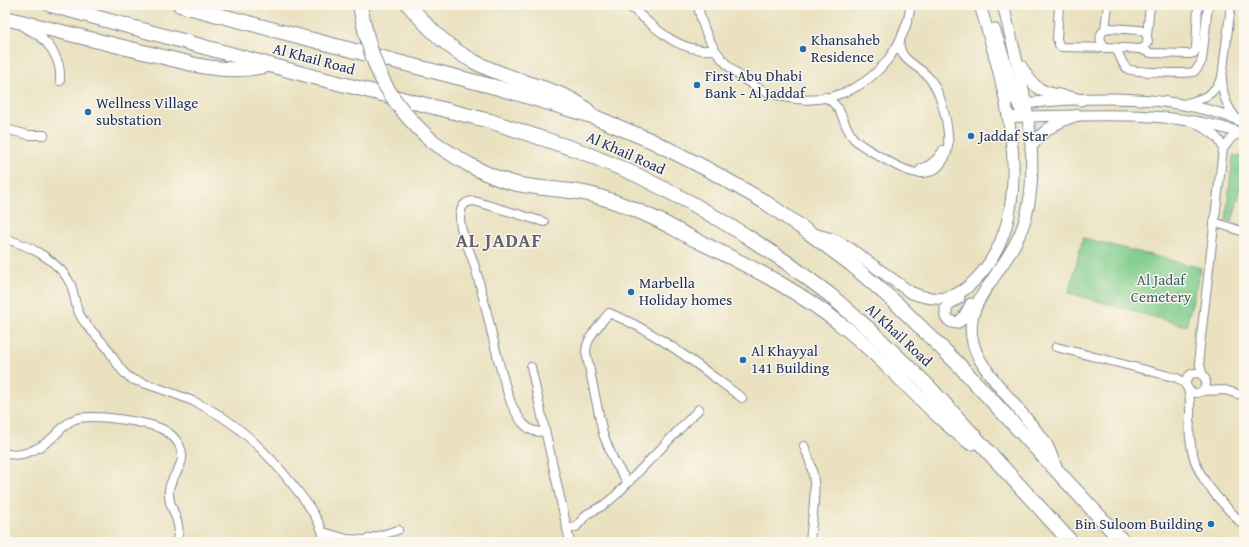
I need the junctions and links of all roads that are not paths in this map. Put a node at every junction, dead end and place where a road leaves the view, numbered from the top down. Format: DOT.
graph roads {
  1 [pos="51,5"];
  2 [pos="180,5"];
  3 [pos="360,5"];
  4 [pos="409,5"];
  5 [pos="628,5"];
  6 [pos="698,5"];
  7 [pos="910,5"];
  8 [pos="981,5"];
  9 [pos="1003,5"];
  10 [pos="1059,5"];
  11 [pos="1108,5"];
  12 [pos="1150,5"];
  13 [pos="1198,5"];
  14 [pos="1208,5"];
  15 [pos="1231,5"];
  16 [pos="5,18"];
  17 [pos="5,22"];
  18 [pos="1105,29"];
  19 [pos="1148,35"];
  20 [pos="900,40"];
  21 [pos="1112,48"];
  22 [pos="1128,49"];
  23 [pos="1140,49"];
  24 [pos="714,50"];
  25 [pos="1016,57"];
  26 [pos="906,59"];
  27 [pos="887,60"];
  28 [pos="1122,62"];
  29 [pos="270,65"];
  30 [pos="1222,77"];
  31 [pos="60,81"];
  32 [pos="847,91"];
  33 [pos="825,97"];
  34 [pos="1081,100"];
  35 [pos="1016,104"];
  36 [pos="1181,105"];
  37 [pos="840,111"];
  38 [pos="1078,115"];
  39 [pos="592,116"];
  40 [pos="1009,117"];
  41 [pos="1028,117"];
  42 [pos="1241,120"];
  43 [pos="1193,122"];
  44 [pos="5,129"];
  45 [pos="1242,134"];
  46 [pos="44,135"];
  47 [pos="1031,148"];
  48 [pos="1223,149"];
  49 [pos="544,222"];
  50 [pos="1214,222"];
  51 [pos="808,232"];
  52 [pos="1244,232"];
  53 [pos="5,239"];
  54 [pos="980,276"];
  55 [pos="991,281"];
  56 [pos="1056,347"];
  57 [pos="1198,354"];
  58 [pos="531,367"];
  59 [pos="1190,375"];
  60 [pos="1204,377"];
  61 [pos="1173,378"];
  62 [pos="1187,388"];
  63 [pos="1225,390"];
  64 [pos="1202,391"];
  65 [pos="1244,396"];
  66 [pos="742,398"];
  67 [pos="698,409"];
  68 [pos="1191,410"];
  69 [pos="545,431"];
  70 [pos="804,446"];
  71 [pos="5,453"];
  72 [pos="994,458"];
  73 [pos="1059,474"];
  74 [pos="628,483"];
  75 [pos="1244,526"];
  76 [pos="567,529"];
  77 [pos="398,530"];
  78 [pos="323,532"];
  79 [pos="361,541"];
  80 [pos="176,542"];
  81 [pos="325,542"];
  82 [pos="570,542"];
  83 [pos="810,542"];
  84 [pos="1071,542"];
  85 [pos="1123,542"];
  1 -- 29 [label="highway, Al Khail Road"];
  2 -- 39 [label="highway, Al Khail Road"];
  3 -- 72 [label="highway, bridge"];
  4 -- 39 [label="highway"];
  5 -- 24 [label="street"];
  6 -- 24 [label="street"];
  7 -- 20 [label="street"];
  8 -- 35 [label="main road"];
  9 -- 25 [label="main road"];
  10 -- 21 [label="street"];
  11 -- 18 [label="street"];
  12 -- 19 [label="street"];
  13 -- 23 [label="street"];
  14 -- 28 [label="street"];
  15 -- 30 [label="street"];
  16 -- 29 [label="highway"];
  17 -- 31 [label="street"];
  18 -- 19 [label="street"];
  18 -- 21 [label="street"];
  19 -- 23 [label="street"];
  20 -- 26 [label="street"];
  20 -- 27 [label="street"];
  21 -- 22 [label="street"];
  21 -- 28 [label="street"];
  22 -- 23 [label="street"];
  22 -- 28 [label="street"];
  24 -- 33 [label="street"];
  25 -- 34 [label="main road"];
  25 -- 35 [label="main road"];
  26 -- 27 [label="street"];
  26 -- 37 [label="street"];
  27 -- 32 [label="street"];
  29 -- 72 [label="highway, Al Khail Road"];
  30 -- 36 [label="street"];
  30 -- 42 [label="street"];
  32 -- 33 [label="street"];
  32 -- 37 [label="street"];
  33 -- 37 [label="street"];
  34 -- 35 [label="street"];
  34 -- 36 [label="street"];
  35 -- 40 [label="main road"];
  35 -- 41 [label="main road"];
  36 -- 42 [label="street"];
  38 -- 41 [label="street"];
  38 -- 43 [label="street"];
  38 -- 47 [label="main road"];
  39 -- 51 [label="highway, Al Khail Road"];
  40 -- 41 [label="street"];
  40 -- 54 [label="main road"];
  41 -- 47 [label="main road"];
  43 -- 45 [label="street"];
  43 -- 48 [label="street"];
  44 -- 46 [label="street"];
  45 -- 48 [label="street"];
  47 -- 55 [label="main road"];
  48 -- 50 [label="street"];
  49 -- 69 [label="street"];
  50 -- 52 [label="street"];
  50 -- 57 [label="street"];
  51 -- 54 [label="main road"];
  51 -- 73 [label="highway, Al Khail Road"];
  53 -- 78 [label="street"];
  54 -- 55 [label="main road"];
  55 -- 73 [label="main road"];
  56 -- 61 [label="street"];
  57 -- 59 [label="street"];
  57 -- 60 [label="street"];
  58 -- 69 [label="street"];
  59 -- 60 [label="street"];
  59 -- 61 [label="street"];
  59 -- 62 [label="street"];
  60 -- 63 [label="street"];
  60 -- 64 [label="street"];
  61 -- 62 [label="street"];
  62 -- 64 [label="street"];
  62 -- 68 [label="street"];
  63 -- 64 [label="street"];
  63 -- 65 [label="street"];
  64 -- 68 [label="street"];
  66 -- 74 [label="street"];
  67 -- 74 [label="street"];
  68 -- 75 [label="street"];
  69 -- 76 [label="street"];
  70 -- 83 [label="street"];
  71 -- 80 [label="street"];
  72 -- 84 [label="highway, Al Khail Road"];
  73 -- 85 [label="highway, Al Khail Road"];
  74 -- 76 [label="street"];
  76 -- 82 [label="street"];
  77 -- 79 [label="street"];
  78 -- 79 [label="street"];
  78 -- 81 [label="street"];
}
